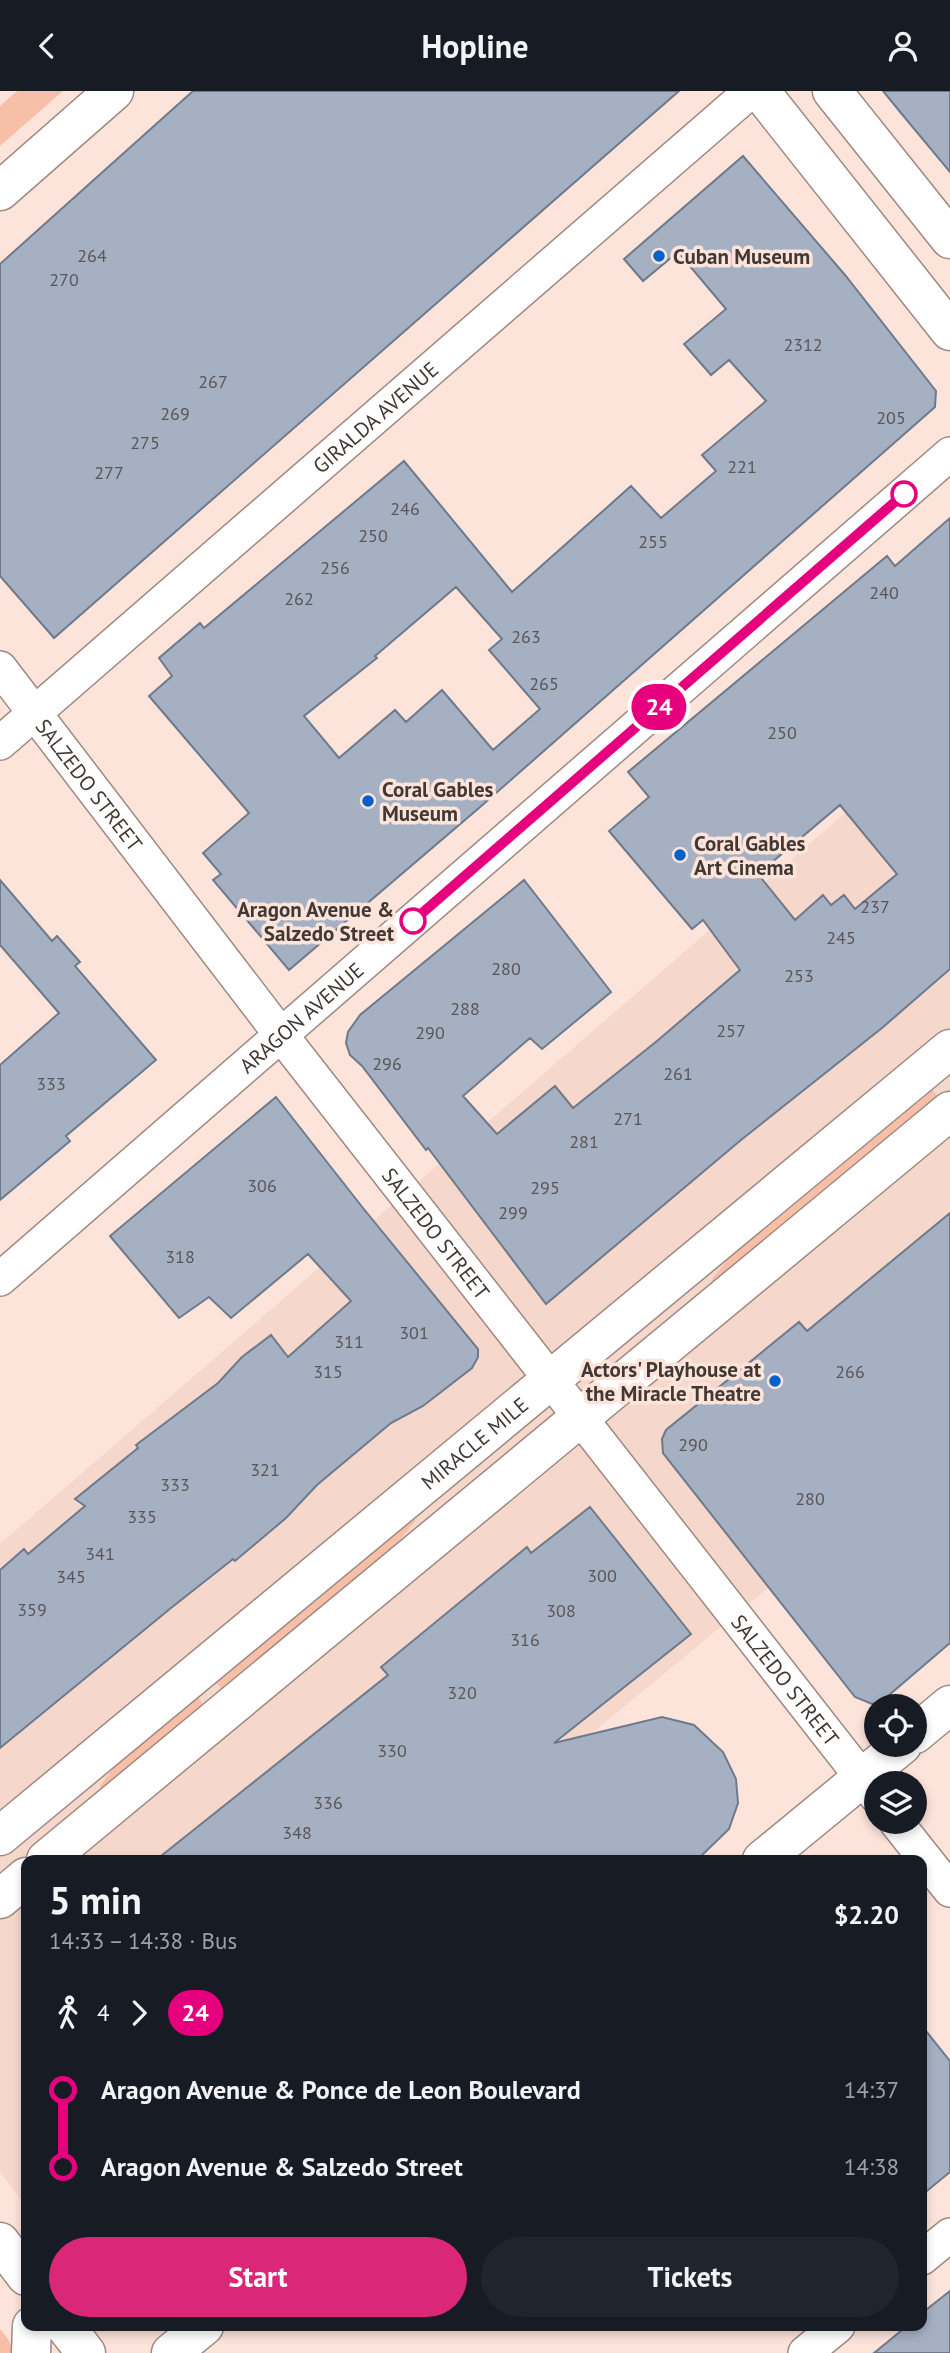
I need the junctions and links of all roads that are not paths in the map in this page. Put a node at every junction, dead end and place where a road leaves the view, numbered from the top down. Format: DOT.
graph roads {
  1 [pos="751,91"];
  2 [pos="760,91"];
  3 [pos="832,91"];
  4 [pos="103,96"];
  5 [pos="0,191"];
  6 [pos="950,239"];
  7 [pos="950,331"];
  8 [pos="950,454"];
  9 [pos="0,668"];
  10 [pos="34,713"];
  11 [pos="0,743"];
  12 [pos="281,1035"];
  13 [pos="950,1049"];
  14 [pos="950,1111"];
  15 [pos="0,1279"];
  16 [pos="549,1380"];
  17 [pos="580,1418"];
  18 [pos="950,1705"];
  19 [pos="927,1724"];
  20 [pos="893,1757"];
  21 [pos="882,1771"];
  22 [pos="864,1782"];
  23 [pos="864,1791"];
  24 [pos="906,1834"];
  25 [pos="0,1836"];
  26 [pos="52,1855"];
  27 [pos="769,1855"];
  28 [pos="922,1855"];
  29 [pos="927,1861"];
  30 [pos="21,1881"];
  31 [pos="950,1890"];
  32 [pos="0,1899"];
  33 [pos="950,2235"];
  34 [pos="0,2242"];
  35 [pos="927,2254"];
  36 [pos="21,2269"];
  37 [pos="32,2331"];
  38 [pos="69,2331"];
  39 [pos="198,2331"];
  40 [pos="832,2331"];
  41 [pos="31,2353"];
  42 [pos="86,2353"];
  43 [pos="171,2353"];
  44 [pos="805,2353"];
  1 -- 10 [label="street, GIRALDA AVENUE"];
  2 -- 7 [label="main road"];
  3 -- 6 [label="main road"];
  4 -- 5 [label="main road"];
  8 -- 12 [label="street, ARAGON AVENUE"];
  9 -- 10 [label="street, SALZEDO STREET"];
  10 -- 11 [label="street, GIRALDA AVENUE"];
  10 -- 12 [label="street, SALZEDO STREET"];
  12 -- 15 [label="street, ARAGON AVENUE"];
  12 -- 16 [label="street, SALZEDO STREET"];
  13 -- 16 [label="main road, MIRACLE MILE"];
  14 -- 17 [label="main road"];
  16 -- 17 [label="street, SALZEDO STREET"];
  16 -- 25 [label="main road, MIRACLE MILE"];
  17 -- 22 [label="street, SALZEDO STREET"];
  17 -- 26 [label="main road"];
  18 -- 19 [label="main road"];
  20 -- 21 [label="main road"];
  23 -- 27 [label="main road"];
  24 -- 28 [label="street"];
  29 -- 31 [label="street"];
  30 -- 32 [label="main road"];
  33 -- 35 [label="street"];
  34 -- 36 [label="main road"];
  37 -- 41 [label="main road"];
  38 -- 42 [label="main road"];
  39 -- 43 [label="main road"];
  40 -- 44 [label="street"];
}
